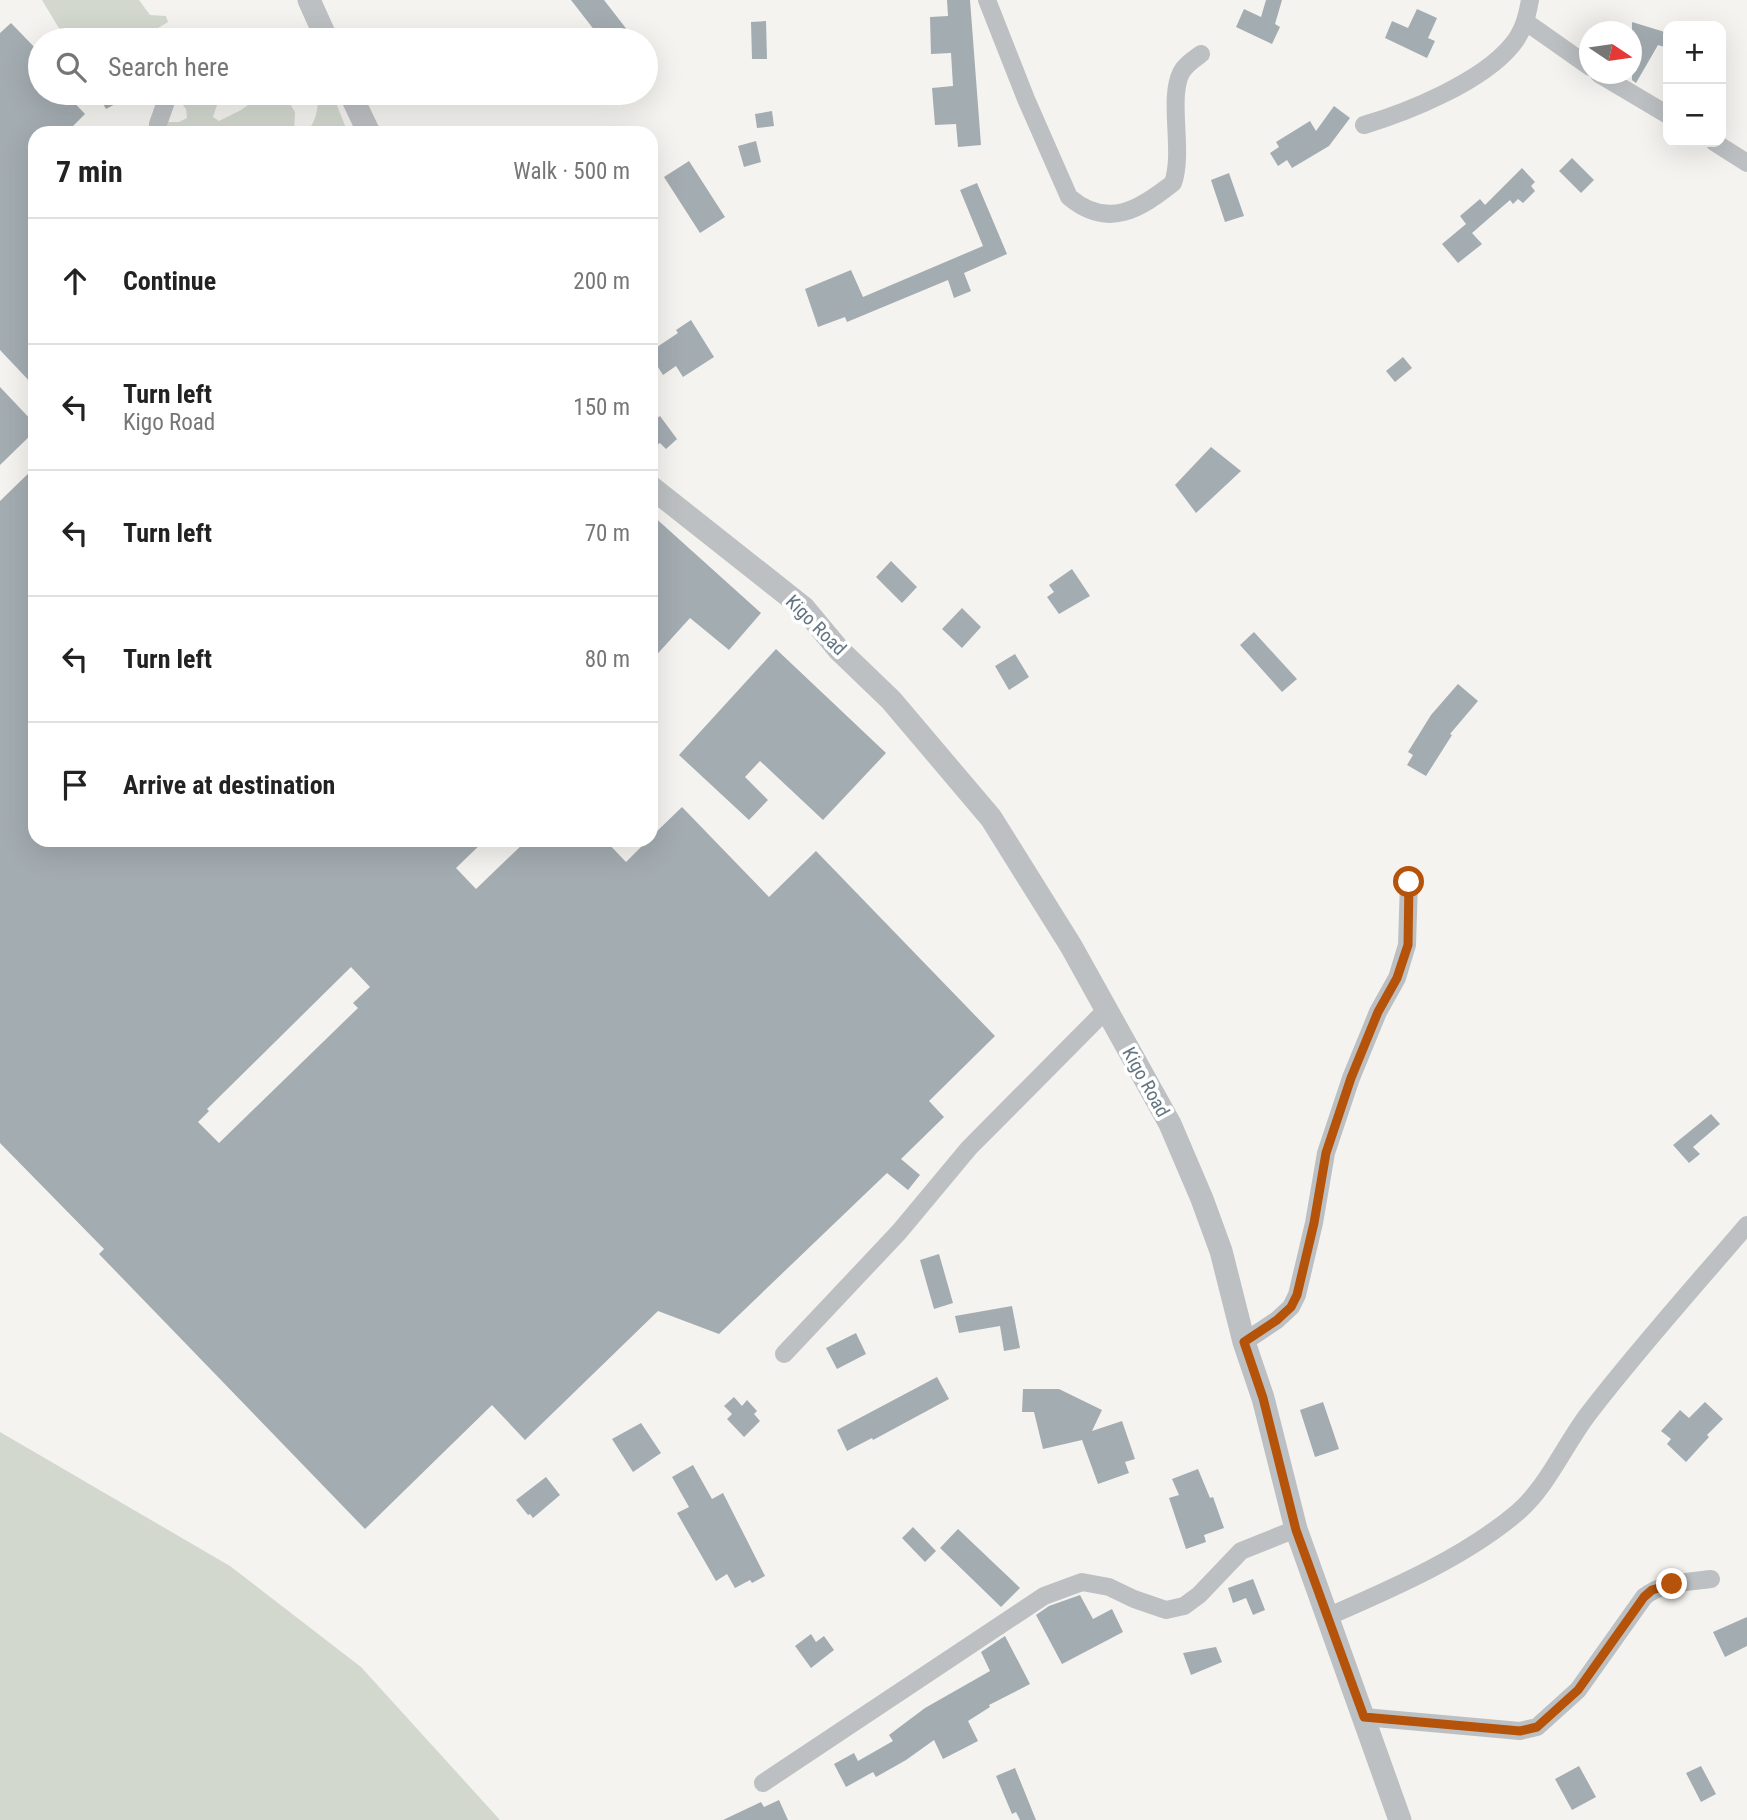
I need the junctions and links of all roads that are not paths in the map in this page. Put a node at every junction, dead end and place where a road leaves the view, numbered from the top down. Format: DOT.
graph roads {
  1 [pos="309,0"];
  2 [pos="987,0"];
  3 [pos="1530,0"];
  4 [pos="1525,22"];
  5 [pos="318,28"];
  6 [pos="1201,54"];
  7 [pos="1579,59"];
  8 [pos="1616,84"];
  9 [pos="165,105"];
  10 [pos="356,105"];
  11 [pos="1663,112"];
  12 [pos="158,124"];
  13 [pos="1364,125"];
  14 [pos="366,126"];
  15 [pos="1722,147"];
  16 [pos="1747,163"];
  17 [pos="658,493"];
  18 [pos="1409,882"];
  19 [pos="1106,1010"];
  20 [pos="1747,1224"];
  21 [pos="1244,1342"];
  22 [pos="784,1354"];
  23 [pos="1296,1530"];
  24 [pos="1711,1579"];
  25 [pos="1327,1617"];
  26 [pos="1364,1717"];
  27 [pos="763,1783"];
  28 [pos="1400,1820"];
  1 -- 5 [label="street"];
  2 -- 6 [label="street"];
  3 -- 4 [label="street"];
  4 -- 7 [label="street"];
  4 -- 13 [label="street"];
  8 -- 11 [label="street"];
  9 -- 12 [label="street"];
  10 -- 14 [label="street"];
  15 -- 16 [label="street"];
  17 -- 19 [label="street, Kigo Road"];
  18 -- 21 [label="street"];
  19 -- 21 [label="street, Kigo Road"];
  19 -- 22 [label="street"];
  20 -- 25 [label="street"];
  21 -- 23 [label="street, Kigo Road"];
  23 -- 25 [label="street, Kigo Road"];
  23 -- 27 [label="street"];
  24 -- 26 [label="street"];
  25 -- 26 [label="street, Kigo Road"];
  26 -- 28 [label="street, Kigo Road"];
}
